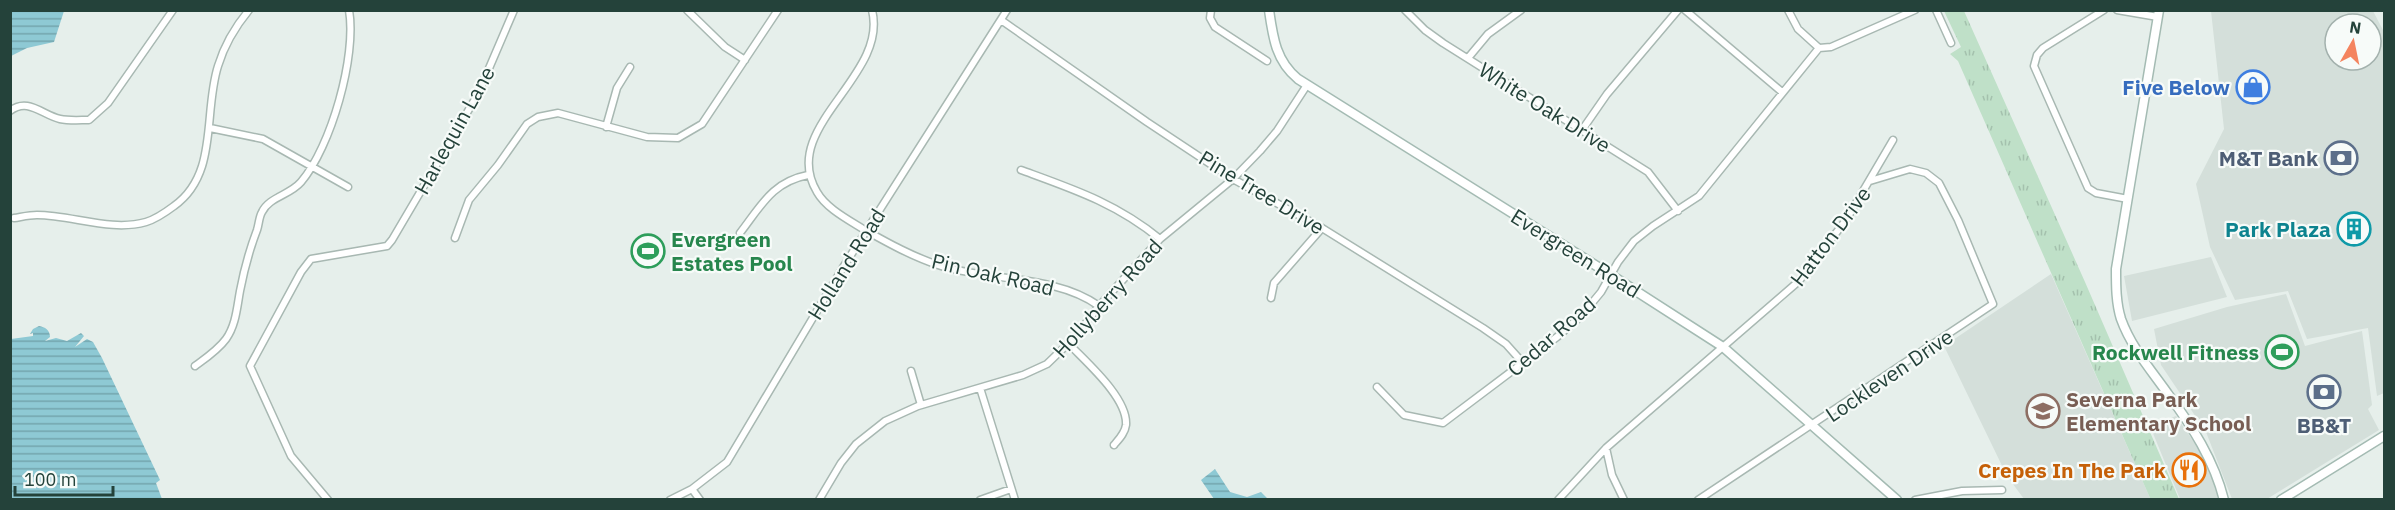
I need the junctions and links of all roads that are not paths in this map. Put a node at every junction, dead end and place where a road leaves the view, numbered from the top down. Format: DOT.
graph roads {
  1 [pos="173,10"];
  2 [pos="249,10"];
  3 [pos="350,10"];
  4 [pos="514,10"];
  5 [pos="687,10"];
  6 [pos="778,10"];
  7 [pos="872,10"];
  8 [pos="1007,10"];
  9 [pos="1211,10"];
  10 [pos="1269,10"];
  11 [pos="1405,10"];
  12 [pos="1521,10"];
  13 [pos="1678,10"];
  14 [pos="1685,10"];
  15 [pos="1788,10"];
  16 [pos="1915,10"];
  17 [pos="1936,10"];
  18 [pos="2104,10"];
  19 [pos="2117,10"];
  20 [pos="2159,14"];
  21 [pos="1001,20"];
  22 [pos="1951,43"];
  23 [pos="1819,48"];
  24 [pos="1468,58"];
  25 [pos="744,60"];
  26 [pos="1267,61"];
  27 [pos="630,67"];
  28 [pos="1307,85"];
  29 [pos="1782,92"];
  30 [pos="10,111"];
  31 [pos="606,127"];
  32 [pos="210,128"];
  33 [pos="1582,130"];
  34 [pos="1893,140"];
  35 [pos="313,165"];
  36 [pos="1021,170"];
  37 [pos="808,175"];
  38 [pos="1233,179"];
  39 [pos="1870,181"];
  40 [pos="348,187"];
  41 [pos="2128,199"];
  42 [pos="1678,211"];
  43 [pos="14,218"];
  44 [pos="1322,228"];
  45 [pos="867,231"];
  46 [pos="740,233"];
  47 [pos="455,238"];
  48 [pos="1160,239"];
  49 [pos="1611,274"];
  50 [pos="1272,298"];
  51 [pos="1099,306"];
  52 [pos="1965,323"];
  53 [pos="1069,344"];
  54 [pos="1723,347"];
  55 [pos="1523,363"];
  56 [pos="195,366"];
  57 [pos="911,371"];
  58 [pos="1377,387"];
  59 [pos="980,388"];
  60 [pos="921,405"];
  61 [pos="1812,426"];
  62 [pos="2385,436"];
  63 [pos="1114,445"];
  64 [pos="1606,448"];
  65 [pos="692,489"];
  66 [pos="1011,489"];
  67 [pos="2002,490"];
  68 [pos="2283,499"];
  69 [pos="328,500"];
  70 [pos="670,500"];
  71 [pos="700,500"];
  72 [pos="819,500"];
  73 [pos="980,500"];
  74 [pos="1015,500"];
  75 [pos="1558,500"];
  76 [pos="1624,500"];
  77 [pos="1698,500"];
  78 [pos="1897,500"];
  79 [pos="1915,500"];
  80 [pos="2224,500"];
  1 -- 30 [label="street"];
  2 -- 32 [label="street"];
  3 -- 35 [label="street"];
  4 -- 69 [label="street, Harlequin Lane"];
  5 -- 25 [label="street"];
  6 -- 25 [label="street"];
  7 -- 37 [label="street"];
  8 -- 21 [label="street, Holland Road"];
  9 -- 26 [label="street"];
  10 -- 28 [label="street, Evergreen Road"];
  11 -- 24 [label="street, White Oak Drive"];
  12 -- 24 [label="street"];
  13 -- 33 [label="street"];
  14 -- 29 [label="street"];
  15 -- 23 [label="street"];
  16 -- 23 [label="street"];
  17 -- 22 [label="street"];
  18 -- 41 [label="street"];
  19 -- 20 [label="street"];
  20 -- 41 [label="street"];
  21 -- 38 [label="street, Pine Tree Drive"];
  21 -- 45 [label="street, Holland Road"];
  23 -- 29 [label="street, Cedar Road"];
  24 -- 33 [label="street, White Oak Drive"];
  25 -- 31 [label="street"];
  27 -- 31 [label="street"];
  28 -- 38 [label="street, Hollyberry Road"];
  28 -- 49 [label="street, Evergreen Road"];
  29 -- 42 [label="street, Cedar Road"];
  31 -- 47 [label="street"];
  32 -- 35 [label="street"];
  32 -- 43 [label="street"];
  33 -- 42 [label="street, White Oak Drive"];
  34 -- 39 [label="street"];
  35 -- 40 [label="street"];
  35 -- 56 [label="street"];
  36 -- 48 [label="street"];
  37 -- 45 [label="street, Pin Oak Road"];
  37 -- 46 [label="street"];
  38 -- 44 [label="street, Pine Tree Drive"];
  38 -- 48 [label="street, Hollyberry Road"];
  39 -- 52 [label="street, Hatton Drive"];
  39 -- 54 [label="street, Hatton Drive"];
  41 -- 80 [label="street"];
  42 -- 49 [label="street, Cedar Road"];
  44 -- 50 [label="street"];
  44 -- 55 [label="street, Pine Tree Drive"];
  45 -- 51 [label="street, Pin Oak Road"];
  45 -- 65 [label="street, Holland Road"];
  48 -- 51 [label="street, Hollyberry Road"];
  49 -- 54 [label="street, Evergreen Road"];
  49 -- 55 [label="street, Cedar Road"];
  51 -- 53 [label="street, Hollyberry Road"];
  52 -- 61 [label="street, Lockleven Drive"];
  53 -- 59 [label="street, Hollyberry Road"];
  53 -- 63 [label="street"];
  54 -- 61 [label="street, Evergreen Road"];
  54 -- 64 [label="street, Hatton Drive"];
  55 -- 58 [label="street, Cedar Road"];
  57 -- 60 [label="street"];
  59 -- 60 [label="street, Hollyberry Road"];
  59 -- 66 [label="street"];
  60 -- 72 [label="street, Hollyberry Road"];
  61 -- 77 [label="street, Lockleven Drive"];
  61 -- 78 [label="street, Evergreen Road"];
  62 -- 68 [label="street"];
  64 -- 75 [label="street, Hatton Drive"];
  64 -- 76 [label="street"];
  65 -- 70 [label="street, Holland Road"];
  65 -- 71 [label="street"];
  66 -- 73 [label="street"];
  66 -- 74 [label="street"];
  67 -- 79 [label="street"];
}
